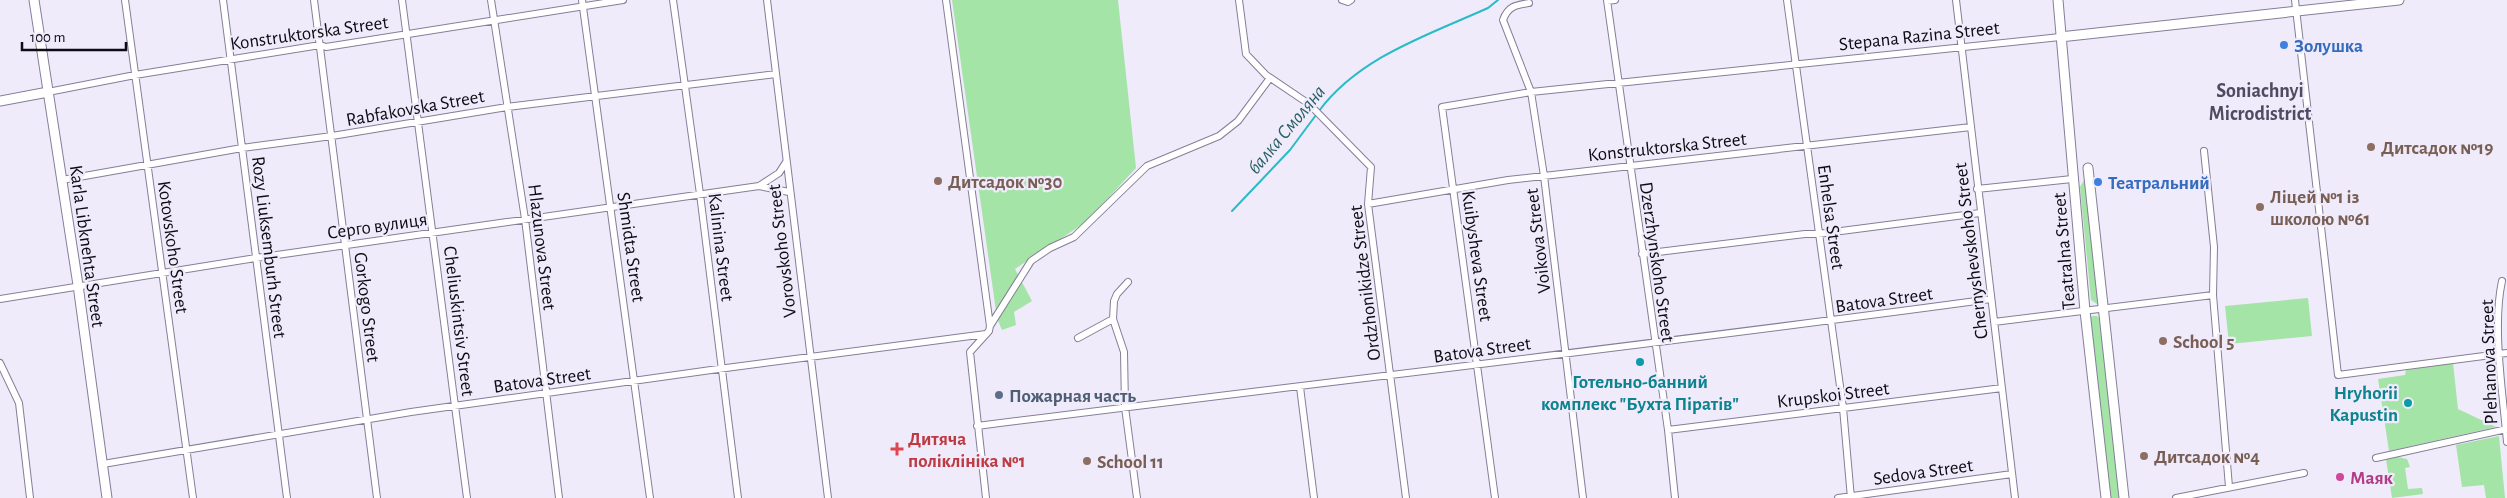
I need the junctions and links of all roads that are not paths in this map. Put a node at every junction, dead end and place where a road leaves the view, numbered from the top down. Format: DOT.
graph roads {
  1 [pos="34,0"];
  2 [pos="125,0"];
  3 [pos="223,0"];
  4 [pos="314,0"];
  5 [pos="402,0"];
  6 [pos="491,0"];
  7 [pos="623,0"];
  8 [pos="673,0"];
  9 [pos="766,0"];
  10 [pos="946,0"];
  11 [pos="1239,0"];
  12 [pos="1615,0"];
  13 [pos="1788,0"];
  14 [pos="1956,0"];
  15 [pos="2058,0"];
  16 [pos="2295,0"];
  17 [pos="2400,0"];
  18 [pos="1607,1"];
  19 [pos="582,2"];
  20 [pos="1529,2"];
  21 [pos="2296,11"];
  22 [pos="494,19"];
  23 [pos="408,33"];
  24 [pos="2060,37"];
  25 [pos="320,45"];
  26 [pos="1961,47"];
  27 [pos="230,59"];
  28 [pos="1796,64"];
  29 [pos="776,74"];
  30 [pos="135,75"];
  31 [pos="1270,78"];
  32 [pos="1619,83"];
  33 [pos="686,84"];
  34 [pos="48,92"];
  35 [pos="1531,92"];
  36 [pos="596,95"];
  37 [pos="0,101"];
  38 [pos="507,106"];
  39 [pos="1442,107"];
  40 [pos="417,120"];
  41 [pos="1971,127"];
  42 [pos="332,136"];
  43 [pos="1807,147"];
  44 [pos="242,148"];
  45 [pos="2204,152"];
  46 [pos="786,162"];
  47 [pos="148,165"];
  48 [pos="1630,166"];
  49 [pos="2088,168"];
  50 [pos="1544,176"];
  51 [pos="2072,179"];
  52 [pos="62,180"];
  53 [pos="759,186"];
  54 [pos="1453,188"];
  55 [pos="1977,189"];
  56 [pos="789,192"];
  57 [pos="700,194"];
  58 [pos="1368,204"];
  59 [pos="611,207"];
  60 [pos="1980,213"];
  61 [pos="525,219"];
  62 [pos="434,232"];
  63 [pos="1818,234"];
  64 [pos="345,245"];
  65 [pos="1642,254"];
  66 [pos="256,258"];
  67 [pos="162,273"];
  68 [pos="2502,281"];
  69 [pos="1128,282"];
  70 [pos="78,285"];
  71 [pos="2213,295"];
  72 [pos="0,299"];
  73 [pos="1991,299"];
  74 [pos="2103,308"];
  75 [pos="2084,310"];
  76 [pos="1113,319"];
  77 [pos="1831,321"];
  78 [pos="1994,322"];
  79 [pos="990,326"];
  80 [pos="986,334"];
  81 [pos="1078,338"];
  82 [pos="1654,343"];
  83 [pos="1565,353"];
  84 [pos="2503,353"];
  85 [pos="809,357"];
  86 [pos="0,363"];
  87 [pos="1478,366"];
  88 [pos="722,368"];
  89 [pos="1391,376"];
  90 [pos="636,380"];
  91 [pos="1300,387"];
  92 [pos="2002,388"];
  93 [pos="546,393"];
  94 [pos="456,406"];
  95 [pos="1125,407"];
  96 [pos="1842,408"];
  97 [pos="367,419"];
  98 [pos="977,426"];
  99 [pos="1668,430"];
  100 [pos="2506,430"];
  101 [pos="278,434"];
  102 [pos="2507,442"];
  103 [pos="186,450"];
  104 [pos="2376,458"];
  105 [pos="103,464"];
  106 [pos="2012,474"];
  107 [pos="2304,474"];
  108 [pos="2229,488"];
  109 [pos="1851,497"];
  110 [pos="30,498"];
  111 [pos="107,498"];
  112 [pos="193,498"];
  113 [pos="287,498"];
  114 [pos="377,498"];
  115 [pos="467,498"];
  116 [pos="559,498"];
  117 [pos="650,498"];
  118 [pos="738,498"];
  119 [pos="828,498"];
  120 [pos="986,498"];
  121 [pos="1137,498"];
  122 [pos="1314,498"];
  123 [pos="1406,498"];
  124 [pos="1495,498"];
  125 [pos="1583,498"];
  126 [pos="1675,498"];
  127 [pos="1838,498"];
  128 [pos="2015,498"];
  129 [pos="2106,498"];
  130 [pos="2124,498"];
  131 [pos="2176,498"];
  1 -- 34 [label="street, Karla Libknehta Street"];
  2 -- 30 [label="street, Kotovskoho Street"];
  3 -- 27 [label="street, Rozy Liuksemburh Street"];
  4 -- 25 [label="street, Gorkogo Street"];
  5 -- 23 [label="street, Cheliuskintsiv Street"];
  6 -- 22 [label="street, Hlazunova Street"];
  7 -- 19 [label="street, Konstruktorska Street"];
  8 -- 33 [label="street, Kalinina Street"];
  9 -- 29 [label="street, Vorovskoho Street"];
  10 -- 79 [label="street"];
  11 -- 31 [label="street, Ordzhonikidze Street"];
  12 -- 18 [label="street"];
  13 -- 28 [label="street, Enhelsa Street"];
  14 -- 26 [label="street, Chernyshevskoho Street"];
  15 -- 24 [label="street, Teatralna Street"];
  16 -- 21 [label="street"];
  17 -- 21 [label="street, Stepana Razina Street"];
  18 -- 32 [label="street, Dzerzhynskoho Street"];
  19 -- 22 [label="street, Konstruktorska Street"];
  19 -- 36 [label="street, Shmidta Street"];
  20 -- 35 [label="street, Voikova Street"];
  21 -- 24 [label="street, Stepana Razina Street"];
  21 -- 84 [label="street"];
  22 -- 23 [label="street, Konstruktorska Street"];
  22 -- 38 [label="street, Hlazunova Street"];
  23 -- 25 [label="street, Konstruktorska Street"];
  23 -- 40 [label="street, Cheliuskintsiv Street"];
  24 -- 26 [label="street, Stepana Razina Street"];
  24 -- 51 [label="street, Teatralna Street"];
  25 -- 27 [label="street, Konstruktorska Street"];
  25 -- 42 [label="street, Gorkogo Street"];
  26 -- 28 [label="street, Stepana Razina Street"];
  26 -- 41 [label="street, Chernyshevskoho Street"];
  27 -- 30 [label="street, Konstruktorska Street"];
  27 -- 44 [label="street, Rozy Liuksemburh Street"];
  28 -- 32 [label="street, Stepana Razina Street"];
  28 -- 43 [label="street, Enhelsa Street"];
  29 -- 33 [label="street, Rabfakovska Street"];
  29 -- 46 [label="street, Vorovskoho Street"];
  30 -- 34 [label="street, Konstruktorska Street"];
  30 -- 47 [label="street, Kotovskoho Street"];
  31 -- 58 [label="street, Ordzhonikidze Street"];
  31 -- 79 [label="street"];
  32 -- 35 [label="street, Stepana Razina Street"];
  32 -- 48 [label="street, Dzerzhynskoho Street"];
  33 -- 36 [label="street, Rabfakovska Street"];
  33 -- 57 [label="street, Kalinina Street"];
  34 -- 37 [label="street, Konstruktorska Street"];
  34 -- 52 [label="street, Karla Libknehta Street"];
  35 -- 39 [label="street, Stepana Razina Street"];
  35 -- 50 [label="street, Voikova Street"];
  36 -- 38 [label="street, Rabfakovska Street"];
  36 -- 59 [label="street, Shmidta Street"];
  38 -- 40 [label="street, Rabfakovska Street"];
  38 -- 61 [label="street, Hlazunova Street"];
  39 -- 54 [label="street, Kuibysheva Street"];
  40 -- 42 [label="street, Rabfakovska Street"];
  40 -- 62 [label="street, Cheliuskintsiv Street"];
  41 -- 43 [label="street, Konstruktorska Street"];
  41 -- 55 [label="street, Chernyshevskoho Street"];
  42 -- 44 [label="street, Rabfakovska Street"];
  42 -- 64 [label="street, Gorkogo Street"];
  43 -- 48 [label="street, Konstruktorska Street"];
  43 -- 63 [label="street, Enhelsa Street"];
  44 -- 47 [label="street, Rabfakovska Street"];
  44 -- 66 [label="street, Rozy Liuksemburh Street"];
  45 -- 71 [label="street"];
  46 -- 53 [label="street, Серго вулиця"];
  46 -- 56 [label="street, Vorovskoho Street"];
  47 -- 52 [label="street, Rabfakovska Street"];
  47 -- 67 [label="street, Kotovskoho Street"];
  48 -- 50 [label="street, Konstruktorska Street"];
  48 -- 65 [label="street, Dzerzhynskoho Street"];
  49 -- 74 [label="street, Teatralna Street"];
  50 -- 54 [label="street, Konstruktorska Street"];
  50 -- 83 [label="street, Voikova Street"];
  51 -- 55 [label="street"];
  51 -- 75 [label="street, Teatralna Street"];
  52 -- 70 [label="street, Karla Libknehta Street"];
  53 -- 56 [label="street, Серго вулиця"];
  53 -- 57 [label="street, Серго вулиця"];
  54 -- 58 [label="street, Konstruktorska Street"];
  54 -- 87 [label="street, Kuibysheva Street"];
  55 -- 60 [label="street, Chernyshevskoho Street"];
  56 -- 85 [label="street, Vorovskoho Street"];
  57 -- 59 [label="street, Серго вулиця"];
  57 -- 88 [label="street, Kalinina Street"];
  58 -- 89 [label="street, Ordzhonikidze Street"];
  59 -- 61 [label="street, Серго вулиця"];
  59 -- 90 [label="street, Shmidta Street"];
  60 -- 63 [label="street"];
  60 -- 73 [label="street, Chernyshevskoho Street"];
  61 -- 62 [label="street, Серго вулиця"];
  61 -- 93 [label="street, Hlazunova Street"];
  62 -- 64 [label="street, Серго вулиця"];
  62 -- 94 [label="street, Cheliuskintsiv Street"];
  63 -- 65 [label="street"];
  63 -- 77 [label="street, Enhelsa Street"];
  64 -- 66 [label="street, Серго вулиця"];
  64 -- 97 [label="street, Gorkogo Street"];
  65 -- 82 [label="street, Dzerzhynskoho Street"];
  66 -- 67 [label="street, Серго вулиця"];
  66 -- 101 [label="street, Rozy Liuksemburh Street"];
  67 -- 70 [label="street, Серго вулиця"];
  67 -- 103 [label="street, Kotovskoho Street"];
  68 -- 84 [label="street, Plehanova Street"];
  69 -- 76 [label="street"];
  70 -- 72 [label="street, Серго вулиця"];
  70 -- 105 [label="street, Karla Libknehta Street"];
  71 -- 74 [label="street"];
  71 -- 108 [label="street"];
  73 -- 77 [label="street, Batova Street"];
  73 -- 78 [label="street, Chernyshevskoho Street"];
  74 -- 75 [label="street"];
  74 -- 130 [label="street, Teatralna Street"];
  75 -- 78 [label="street"];
  75 -- 129 [label="street, Teatralna Street"];
  76 -- 81 [label="street"];
  76 -- 95 [label="street"];
  77 -- 82 [label="street, Batova Street"];
  77 -- 96 [label="street, Enhelsa Street"];
  78 -- 92 [label="street, Chernyshevskoho Street"];
  79 -- 80 [label="street"];
  80 -- 85 [label="street, Batova Street"];
  80 -- 98 [label="street"];
  82 -- 83 [label="street, Batova Street"];
  82 -- 99 [label="street, Dzerzhynskoho Street"];
  83 -- 87 [label="street, Batova Street"];
  83 -- 125 [label="street, Voikova Street"];
  84 -- 100 [label="street, Plehanova Street"];
  85 -- 88 [label="street, Batova Street"];
  85 -- 119 [label="street, Vorovskoho Street"];
  86 -- 110 [label="street"];
  87 -- 89 [label="street, Batova Street"];
  87 -- 124 [label="street, Kuibysheva Street"];
  88 -- 90 [label="street, Batova Street"];
  88 -- 118 [label="street, Kalinina Street"];
  89 -- 91 [label="street, Batova Street"];
  89 -- 123 [label="street, Ordzhonikidze Street"];
  90 -- 93 [label="street, Batova Street"];
  90 -- 117 [label="street, Shmidta Street"];
  91 -- 95 [label="street, Batova Street"];
  91 -- 122 [label="street"];
  92 -- 96 [label="street, Krupskoi Street"];
  92 -- 106 [label="street, Chernyshevskoho Street"];
  93 -- 94 [label="street, Batova Street"];
  93 -- 116 [label="street, Hlazunova Street"];
  94 -- 97 [label="street, Batova Street"];
  94 -- 115 [label="street, Cheliuskintsiv Street"];
  95 -- 98 [label="street, Batova Street"];
  95 -- 121 [label="street"];
  96 -- 99 [label="street, Krupskoi Street"];
  96 -- 109 [label="street, Enhelsa Street"];
  97 -- 101 [label="street, Batova Street"];
  97 -- 114 [label="street, Gorkogo Street"];
  98 -- 120 [label="street"];
  99 -- 126 [label="street, Dzerzhynskoho Street"];
  100 -- 102 [label="street, Plehanova Street"];
  100 -- 104 [label="street"];
  101 -- 103 [label="street, Batova Street"];
  101 -- 113 [label="street, Rozy Liuksemburh Street"];
  103 -- 105 [label="street, Batova Street"];
  103 -- 112 [label="street, Kotovskoho Street"];
  105 -- 111 [label="street, Karla Libknehta Street"];
  106 -- 109 [label="street, Sedova Street"];
  106 -- 128 [label="street, Chernyshevskoho Street"];
  107 -- 108 [label="street"];
  108 -- 131 [label="street"];
  109 -- 127 [label="street, Sedova Street"];
}
